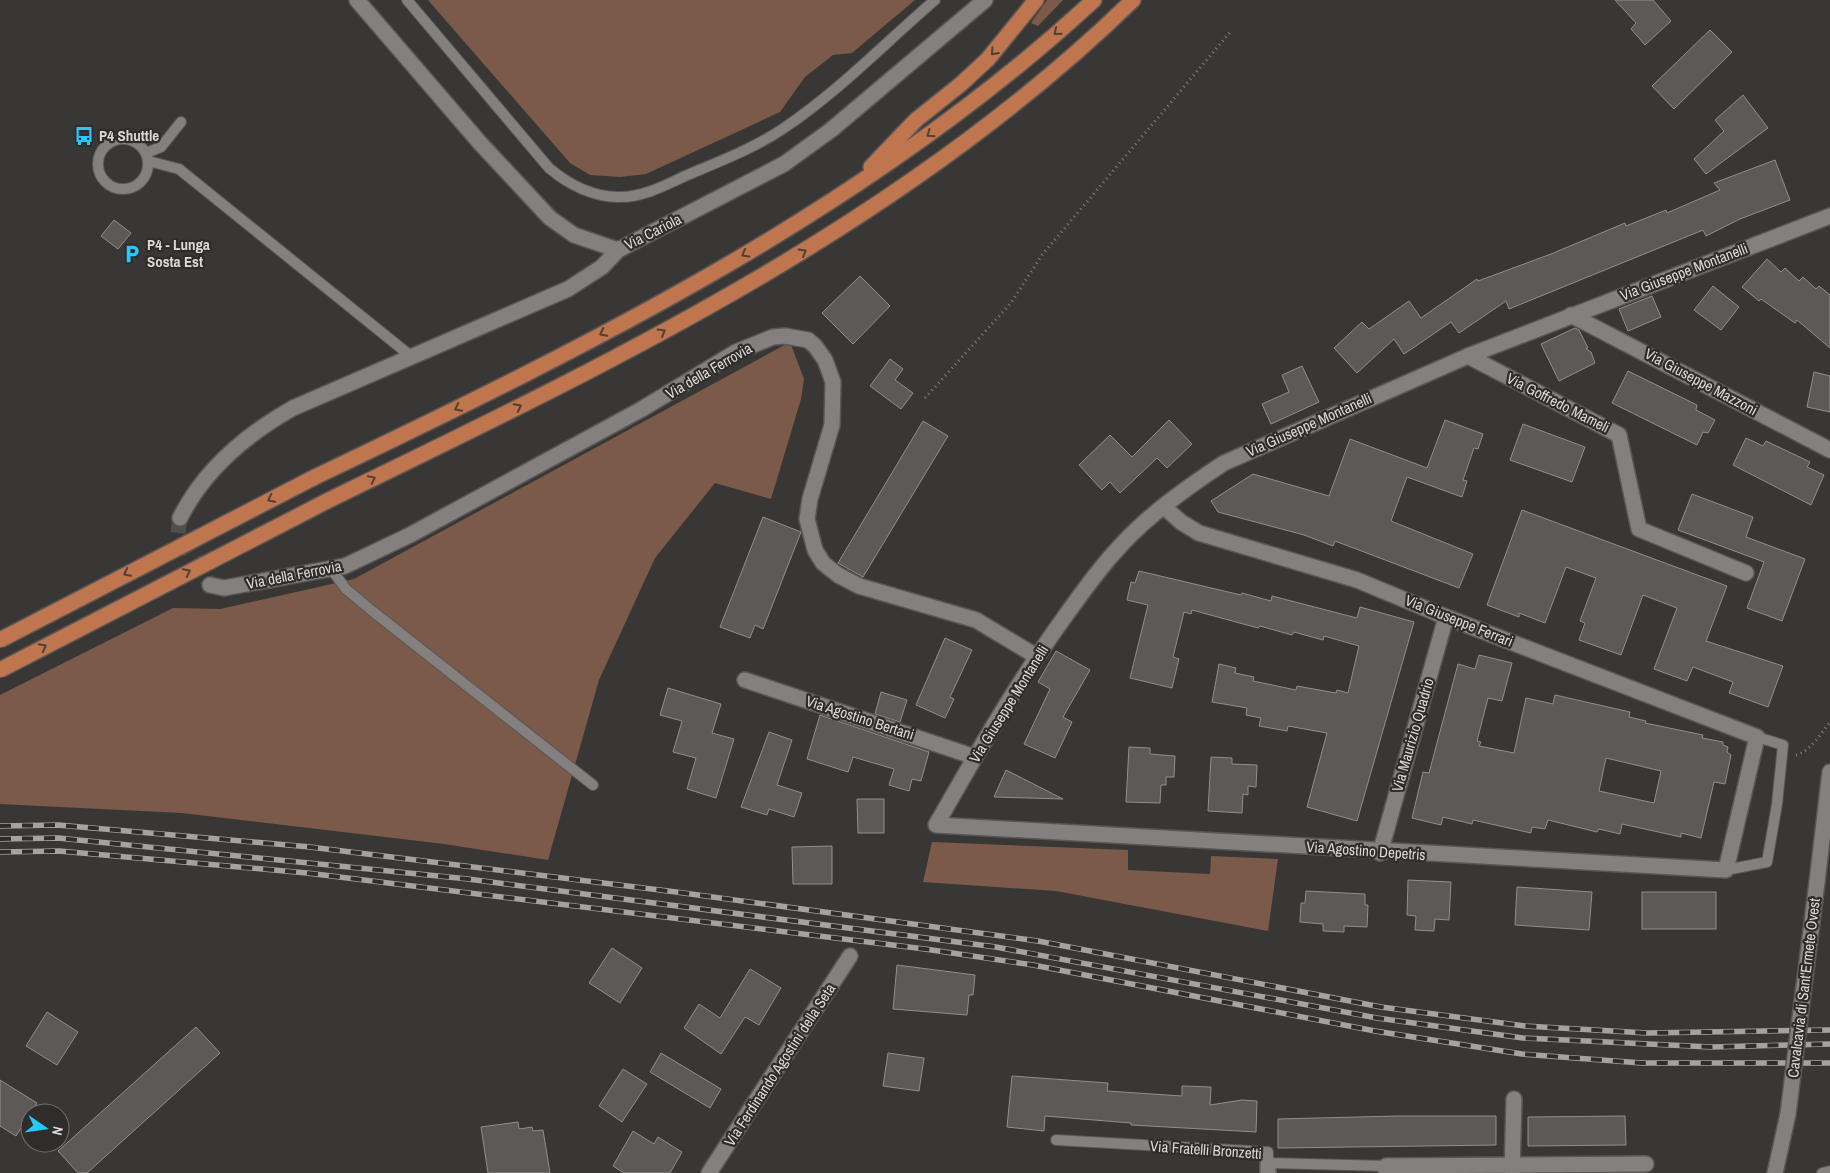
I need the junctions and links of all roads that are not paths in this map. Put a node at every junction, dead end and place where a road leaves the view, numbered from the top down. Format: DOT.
graph roads {
  1 [pos="357,0"];
  2 [pos="407,0"];
  3 [pos="935,0"];
  4 [pos="985,0"];
  5 [pos="1036,0"];
  6 [pos="1094,0"];
  7 [pos="1132,0"];
  8 [pos="181,122"];
  9 [pos="147,157"];
  10 [pos="850,190"];
  11 [pos="1830,216"];
  12 [pos="618,250"];
  13 [pos="1571,314"];
  14 [pos="1468,356"];
  15 [pos="412,357"];
  16 [pos="1830,450"];
  17 [pos="1164,507"];
  18 [pos="180,518"];
  19 [pos="331,569"];
  20 [pos="1746,573"];
  21 [pos="210,585"];
  22 [pos="1446,617"];
  23 [pos="0,640"];
  24 [pos="1036,656"];
  25 [pos="0,670"];
  26 [pos="745,680"];
  27 [pos="1757,737"];
  28 [pos="975,757"];
  29 [pos="1830,772"];
  30 [pos="593,785"];
  31 [pos="936,825"];
  32 [pos="1380,853"];
  33 [pos="1726,870"];
  34 [pos="850,956"];
  35 [pos="1514,1099"];
  36 [pos="1056,1140"];
  37 [pos="1646,1164"];
  38 [pos="1268,1168"];
  39 [pos="1386,1169"];
  40 [pos="1512,1169"];
  41 [pos="1830,1171"];
  42 [pos="709,1173"];
  43 [pos="1775,1173"];
  44 [pos="1822,1173"];
  1 -- 12 [label="street, Via Cariola"];
  2 -- 3 [label="lane"];
  4 -- 12 [label="street, Via Cariola"];
  5 -- 10 [label="highway, one-way"];
  6 -- 10 [label="highway, one-way"];
  25 -- 7 [label="highway, one-way, bridge"];
  8 -- 9 [label="lane"];
  9 -- 9 [label="lane"];
  9 -- 15 [label="lane"];
  10 -- 23 [label="highway, one-way, bridge"];
  11 -- 13 [label="street, Via Giuseppe Montanelli"];
  12 -- 15 [label="street"];
  13 -- 14 [label="street, Via Giuseppe Montanelli"];
  13 -- 16 [label="street, Via Giuseppe Mazzoni"];
  14 -- 17 [label="street, Via Giuseppe Montanelli"];
  14 -- 20 [label="street, Via Goffredo Mameli"];
  15 -- 18 [label="street"];
  17 -- 22 [label="street, Via Giuseppe Ferrari"];
  17 -- 24 [label="street, Via Giuseppe Montanelli"];
  19 -- 21 [label="street, Via della Ferrovia"];
  19 -- 24 [label="street, Via della Ferrovia"];
  19 -- 30 [label="lane"];
  22 -- 27 [label="street, Via Giuseppe Ferrari"];
  22 -- 32 [label="street, Via Maurizio Quadrio"];
  24 -- 28 [label="street, Via Giuseppe Montanelli"];
  26 -- 28 [label="street, Via Agostino Bertani"];
  27 -- 33 [label="street"];
  27 -- 33 [label="lane, Via Giuseppe Ferrari"];
  28 -- 31 [label="street, Via Giuseppe Montanelli"];
  29 -- 43 [label="street, Cavalcavia di Sant'Ermete Ovest, bridge"];
  31 -- 32 [label="street, Via Agostino Depetris"];
  32 -- 33 [label="street, Via Agostino Depetris"];
  34 -- 42 [label="street, Via Ferdinando Agostini della Seta"];
  35 -- 40 [label="street"];
  36 -- 38 [label="lane, Via Fratelli Bronzetti"];
  37 -- 40 [label="street, Via Fratelli Bronzetti"];
  38 -- 39 [label="lane, Via Fratelli Bronzetti"];
  39 -- 40 [label="street, Via Fratelli Bronzetti"];
  41 -- 44 [label="lane"];
}
